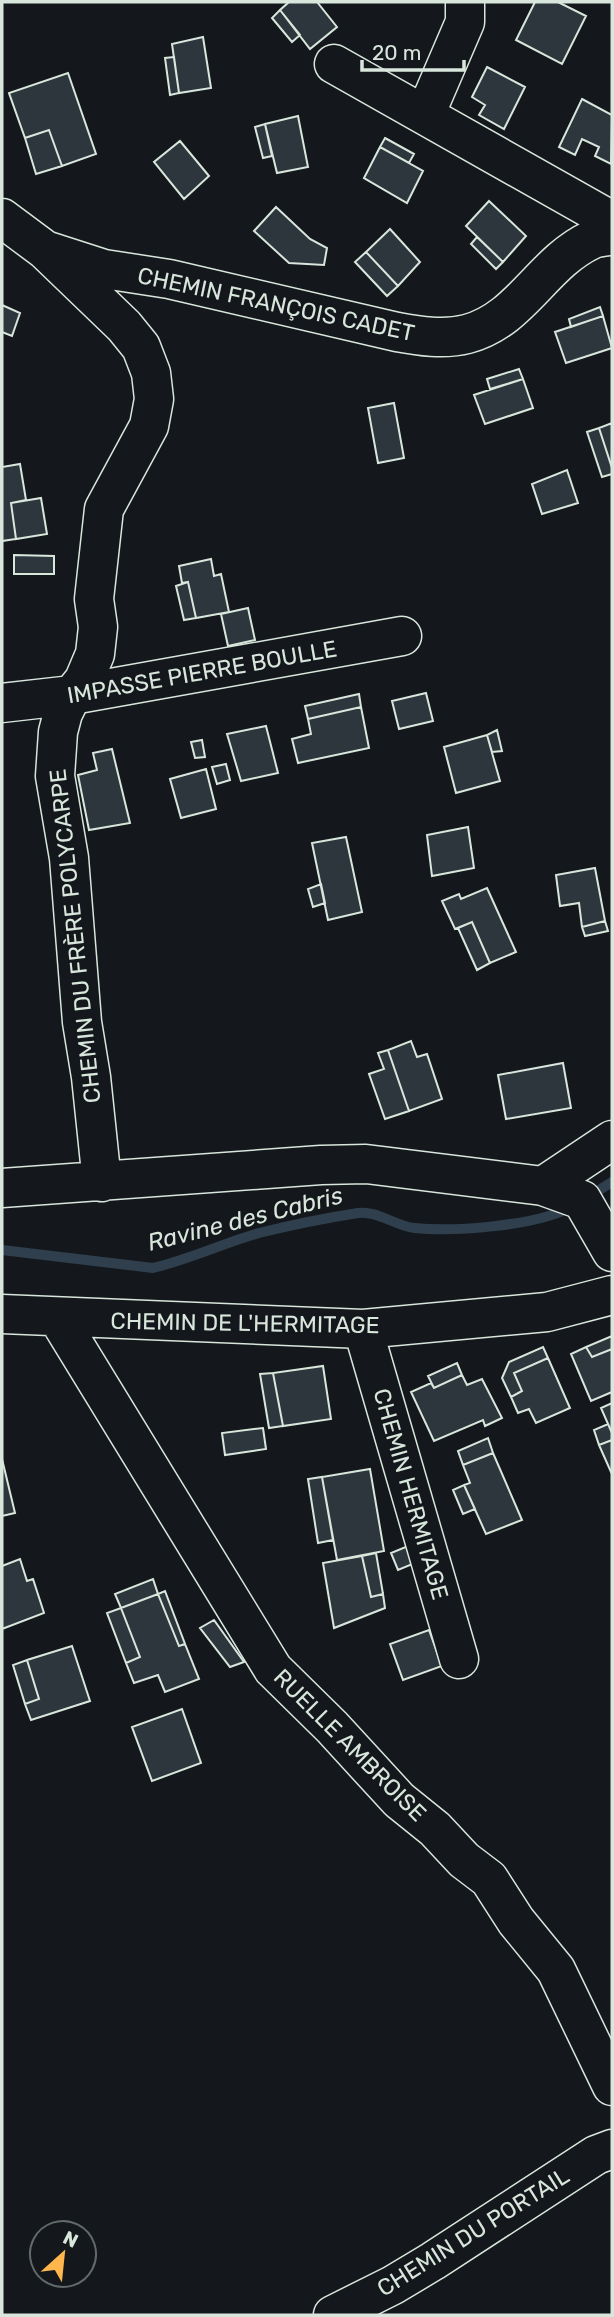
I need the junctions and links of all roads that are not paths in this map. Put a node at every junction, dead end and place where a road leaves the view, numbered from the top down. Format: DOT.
graph roads {
  1 [pos="465,2"];
  2 [pos="334,64"];
  3 [pos="425,115"];
  4 [pos="2,219"];
  5 [pos="612,221"];
  6 [pos="612,235"];
  7 [pos="45,250"];
  8 [pos="402,636"];
  9 [pos="72,695"];
  10 [pos="2,703"];
  11 [pos="612,1140"];
  12 [pos="102,1182"];
  13 [pos="543,1186"];
  14 [pos="2,1188"];
  15 [pos="612,1252"];
  16 [pos="612,1295"];
  17 [pos="2,1314"];
  18 [pos="58,1318"];
  19 [pos="363,1329"];
  20 [pos="459,1659"];
  21 [pos="612,2086"];
  22 [pos="612,2149"];
  23 [pos="333,2315"];
  1 -- 3 [label="street"];
  2 -- 3 [label="street"];
  3 -- 5 [label="street"];
  4 -- 7 [label="street, CHEMIN FRANÇOIS CADET"];
  6 -- 7 [label="street, CHEMIN FRANÇOIS CADET"];
  7 -- 9 [label="street, CHEMIN DU FRÈRE POLYCARPE"];
  8 -- 9 [label="street, IMPASSE PIERRE BOULLE"];
  9 -- 10 [label="street, IMPASSE PIERRE BOULLE"];
  9 -- 12 [label="street, CHEMIN DU FRÈRE POLYCARPE"];
  11 -- 13 [label="street"];
  12 -- 13 [label="street"];
  12 -- 14 [label="street"];
  13 -- 15 [label="street"];
  16 -- 19 [label="street, CHEMIN DE L'HERMITAGE"];
  17 -- 18 [label="street, CHEMIN DE L'HERMITAGE"];
  18 -- 19 [label="street, CHEMIN DE L'HERMITAGE"];
  18 -- 21 [label="street, RUELLE AMBROISE"];
  19 -- 20 [label="street, CHEMIN HERMITAGE"];
  22 -- 23 [label="street, CHEMIN DU PORTAIL"];
}
